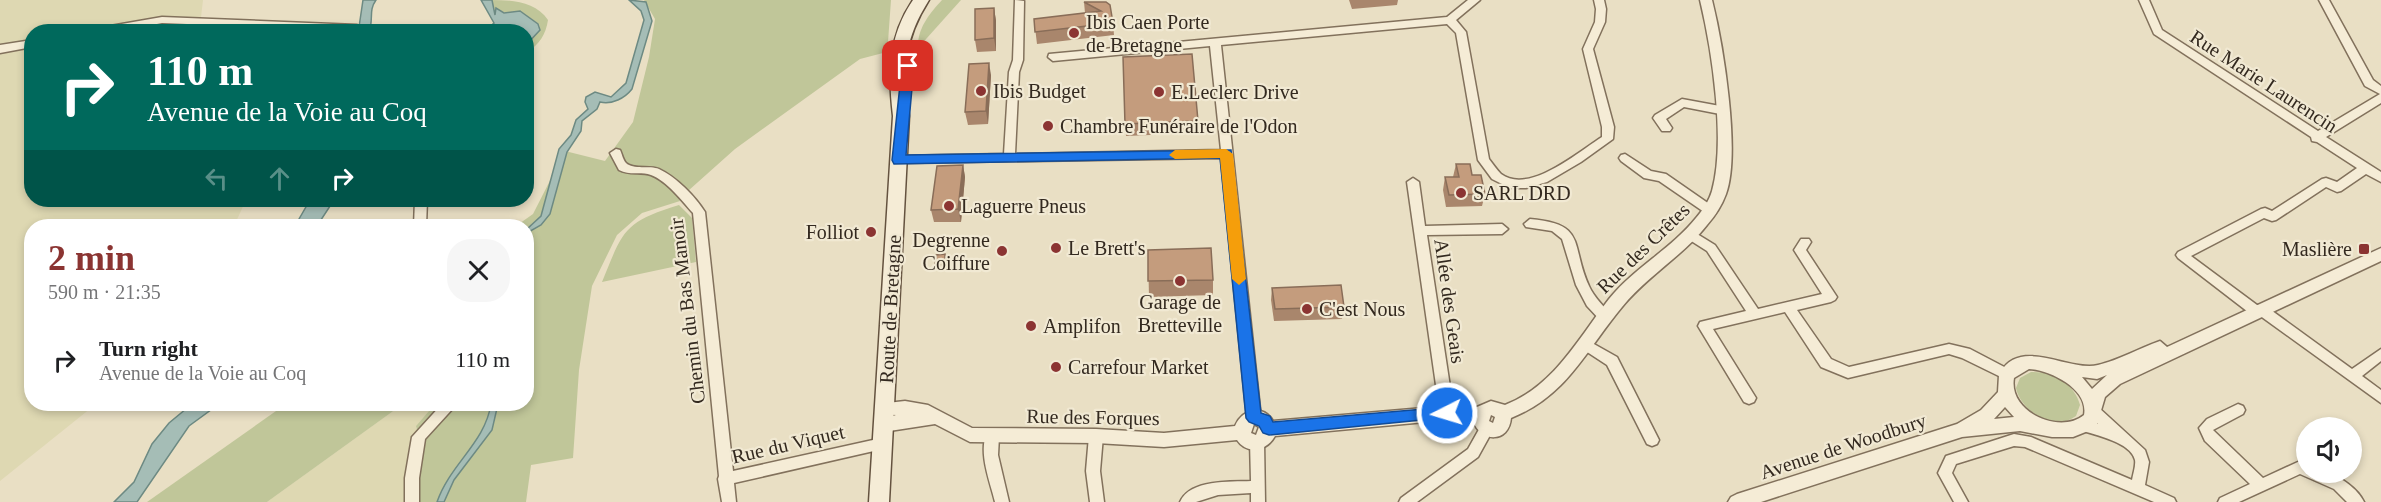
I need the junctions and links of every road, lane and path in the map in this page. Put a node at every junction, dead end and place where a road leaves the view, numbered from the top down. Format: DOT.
graph roads {
  1 [pos="921,0"];
  2 [pos="934,0"];
  3 [pos="1475,0"];
  4 [pos="1599,0"];
  5 [pos="1706,0"];
  6 [pos="2144,0"];
  7 [pos="2324,0"];
  8 [pos="1019,1"];
  9 [pos="1450,20"];
  10 [pos="139,24"];
  11 [pos="260,24"];
  12 [pos="1215,42"];
  13 [pos="24,44"];
  14 [pos="0,49"];
  15 [pos="1053,57"];
  16 [pos="2381,91"];
  17 [pos="2381,98"];
  18 [pos="1720,110"];
  19 [pos="901,116"];
  20 [pos="1666,128"];
  21 [pos="2316,138"];
  22 [pos="616,153"];
  23 [pos="1226,154"];
  24 [pos="1009,158"];
  25 [pos="1625,158"];
  26 [pos="899,160"];
  27 [pos="2366,168"];
  28 [pos="2381,178"];
  29 [pos="1413,182"];
  30 [pos="1711,211"];
  31 [pos="1530,224"];
  32 [pos="1502,229"];
  33 [pos="1420,231"];
  34 [pos="1689,234"];
  35 [pos="1805,242"];
  36 [pos="2381,254"];
  37 [pos="1789,308"];
  38 [pos="2258,310"];
  39 [pos="1755,315"];
  40 [pos="1605,317"];
  41 [pos="2189,341"];
  42 [pos="1585,344"];
  43 [pos="2381,354"];
  44 [pos="2059,369"];
  45 [pos="2007,375"];
  46 [pos="2352,376"];
  47 [pos="2007,394"];
  48 [pos="2381,397"];
  49 [pos="1749,398"];
  50 [pos="2238,410"];
  51 [pos="443,411"];
  52 [pos="1447,413"];
  53 [pos="2090,414"];
  54 [pos="1254,418"];
  55 [pos="1484,421"];
  56 [pos="883,426"];
  57 [pos="2043,427"];
  58 [pos="1269,429"];
  59 [pos="1962,430"];
  60 [pos="1242,432"];
  61 [pos="992,436"];
  62 [pos="1096,436"];
  63 [pos="1652,440"];
  64 [pos="1257,441"];
  65 [pos="2296,469"];
  66 [pos="725,479"];
  67 [pos="2334,483"];
  68 [pos="2261,485"];
  69 [pos="1256,487"];
  70 [pos="2138,488"];
  71 [pos="1417,500"];
  72 [pos="412,502"];
  73 [pos="729,502"];
  74 [pos="879,502"];
  75 [pos="1002,502"];
  76 [pos="1097,502"];
  77 [pos="1187,502"];
  78 [pos="1258,502"];
  79 [pos="1737,502"];
  80 [pos="1961,502"];
  81 [pos="2169,502"];
  82 [pos="2225,502"];
  83 [pos="2357,502"];
  1 -- 19 [label="main road, Route de Bretagne"];
  2 -- 19 [label="main road, Route de Bretagne"];
  3 -- 9 [label="street"];
  4 -- 9 [label="street"];
  5 -- 18 [label="street, Rue des Crêtes"];
  6 -- 21 [label="street, Rue Marie Laurencin"];
  7 -- 16 [label="street"];
  8 -- 24 [label="street"];
  9 -- 12 [label="street"];
  10 -- 11 [label="street"];
  12 -- 15 [label="street"];
  12 -- 23 [label="street"];
  13 -- 14 [label="street"];
  17 -- 21 [label="street"];
  18 -- 20 [label="street"];
  18 -- 30 [label="street, Rue des Crêtes"];
  19 -- 26 [label="main road, Route de Bretagne"];
  21 -- 27 [label="street, Rue Marie Laurencin"];
  22 -- 66 [label="street, Chemin du Bas Manoir"];
  23 -- 24 [label="street"];
  23 -- 54 [label="street"];
  24 -- 26 [label="street"];
  25 -- 30 [label="street"];
  26 -- 56 [label="main road, Route de Bretagne"];
  27 -- 28 [label="street, Rue Marie Laurencin"];
  27 -- 38 [label="street"];
  29 -- 33 [label="street, Allée des Geais"];
  30 -- 34 [label="street, Rue des Crêtes"];
  31 -- 40 [label="street"];
  32 -- 33 [label="street, Allée des Geais"];
  33 -- 52 [label="street, Allée des Geais"];
  34 -- 39 [label="street"];
  34 -- 40 [label="street, Rue des Crêtes"];
  35 -- 37 [label="street"];
  36 -- 38 [label="street"];
  37 -- 39 [label="street"];
  37 -- 45 [label="street"];
  38 -- 41 [label="street"];
  38 -- 46 [label="street"];
  39 -- 49 [label="street"];
  40 -- 42 [label="street, Rue des Crêtes"];
  41 -- 44 [label="street"];
  41 -- 53 [label="street"];
  42 -- 55 [label="street, Rue des Crêtes"];
  42 -- 63 [label="street"];
  43 -- 46 [label="street"];
  44 -- 45 [label="street"];
  44 -- 53 [label="street"];
  45 -- 47 [label="street"];
  46 -- 48 [label="street"];
  47 -- 57 [label="street, Avenue de Woodbury"];
  47 -- 59 [label="street, Avenue de Woodbury"];
  50 -- 68 [label="street"];
  51 -- 72 [label="street"];
  52 -- 55 [label="street"];
  52 -- 58 [label="street"];
  53 -- 57 [label="street, Avenue de Woodbury"];
  53 -- 70 [label="street"];
  54 -- 58 [label="street"];
  54 -- 60 [label="street"];
  55 -- 71 [label="street"];
  56 -- 61 [label="street, Rue des Forques"];
  56 -- 66 [label="street, Rue du Viquet"];
  56 -- 74 [label="main road, Route de Bretagne"];
  57 -- 59 [label="street, Avenue de Woodbury"];
  58 -- 64 [label="street"];
  59 -- 79 [label="street, Avenue de Woodbury"];
  60 -- 62 [label="street, Rue des Forques"];
  60 -- 64 [label="street"];
  61 -- 62 [label="street, Rue des Forques"];
  61 -- 75 [label="street"];
  62 -- 76 [label="street"];
  64 -- 69 [label="street"];
  65 -- 68 [label="street"];
  66 -- 73 [label="street, Rue du Viquet"];
  67 -- 83 [label="street"];
  68 -- 82 [label="street"];
  69 -- 77 [label="street"];
  69 -- 78 [label="street"];
  70 -- 80 [label="street"];
  70 -- 81 [label="street"];
}
